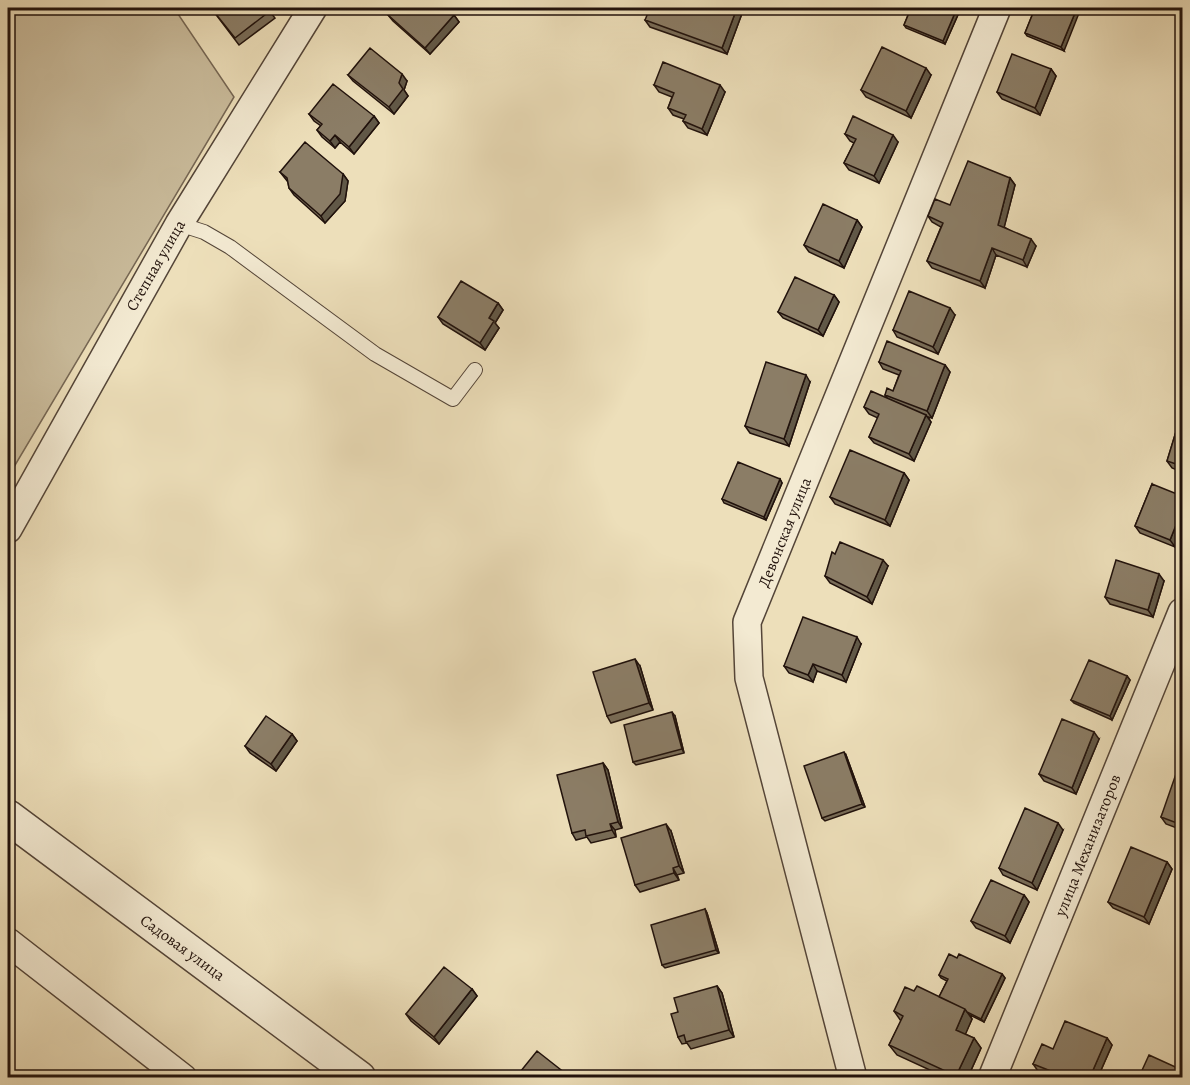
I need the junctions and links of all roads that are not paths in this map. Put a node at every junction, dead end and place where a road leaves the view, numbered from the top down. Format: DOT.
graph roads {
  1 [pos="313,8"];
  2 [pos="997,8"];
  3 [pos="179,224"];
  4 [pos="475,370"];
  5 [pos="8,529"];
  6 [pos="1182,612"];
  7 [pos="8,817"];
  8 [pos="8,942"];
  9 [pos="183,1077"];
  10 [pos="360,1077"];
  11 [pos="853,1077"];
  12 [pos="992,1077"];
  1 -- 3 [label="street, Степная улица"];
  2 -- 11 [label="street, Девонская улица"];
  3 -- 4 [label="lane"];
  3 -- 5 [label="street, Степная улица"];
  6 -- 12 [label="street, улица Механизаторов"];
  7 -- 10 [label="street, Садовая улица"];
  8 -- 9 [label="street"];
}
